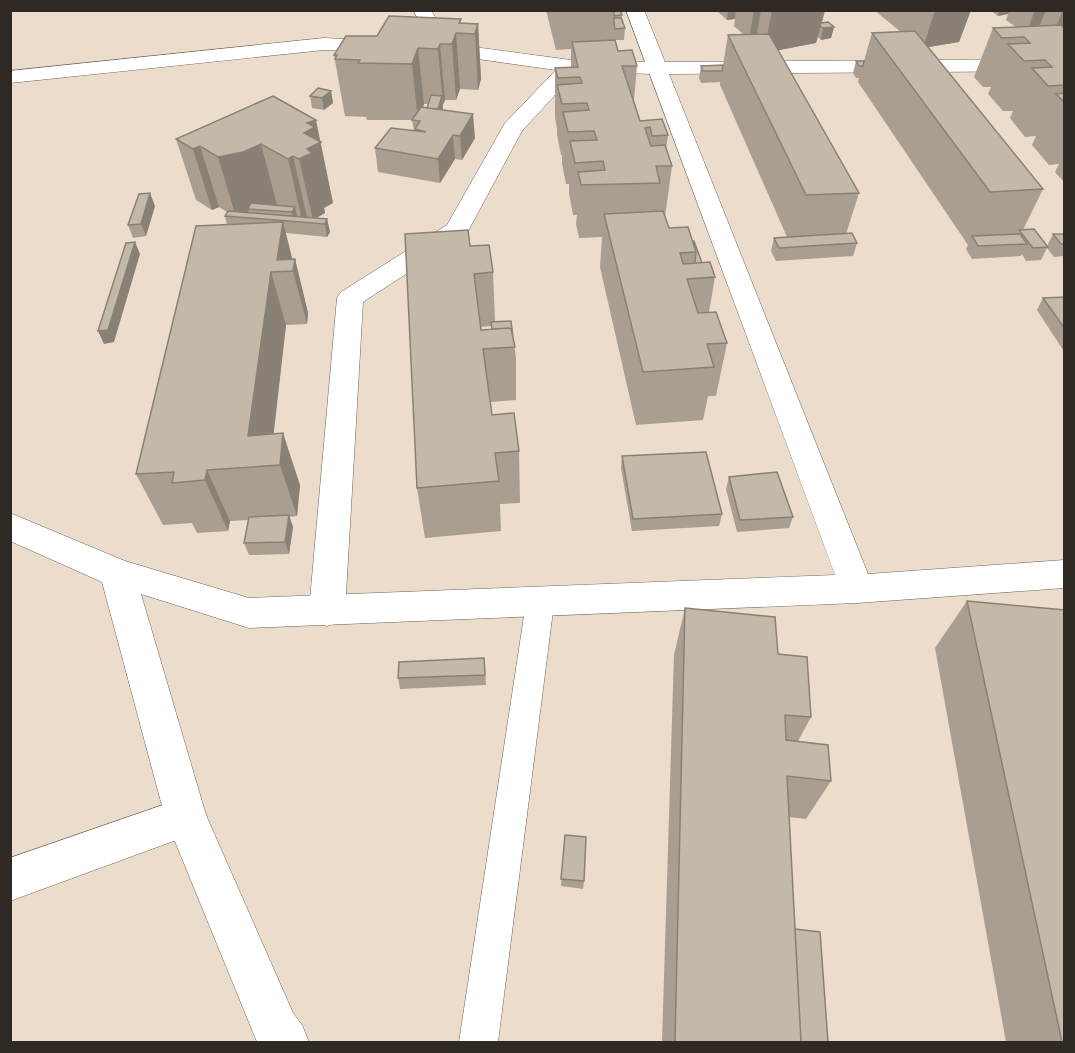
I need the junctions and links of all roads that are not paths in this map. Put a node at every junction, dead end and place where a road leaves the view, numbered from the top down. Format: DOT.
graph roads {
  1 [pos="422,10"];
  2 [pos="634,10"];
  3 [pos="444,48"];
  4 [pos="1065,65"];
  5 [pos="571,66"];
  6 [pos="657,68"];
  7 [pos="10,77"];
  8 [pos="10,526"];
  9 [pos="117,573"];
  10 [pos="1065,574"];
  11 [pos="857,589"];
  12 [pos="540,603"];
  13 [pos="327,611"];
  14 [pos="186,817"];
  15 [pos="10,880"];
  16 [pos="285,1042"];
  17 [pos="477,1042"];
  1 -- 3 [label="street"];
  2 -- 6 [label="street"];
  3 -- 5 [label="street"];
  3 -- 7 [label="street"];
  4 -- 6 [label="street"];
  5 -- 6 [label="street"];
  5 -- 13 [label="street"];
  6 -- 11 [label="street"];
  8 -- 9 [label="street"];
  9 -- 13 [label="street"];
  9 -- 14 [label="street"];
  10 -- 11 [label="street"];
  11 -- 12 [label="street"];
  12 -- 13 [label="street"];
  12 -- 17 [label="lane"];
  14 -- 15 [label="street"];
  14 -- 16 [label="street"];
}
